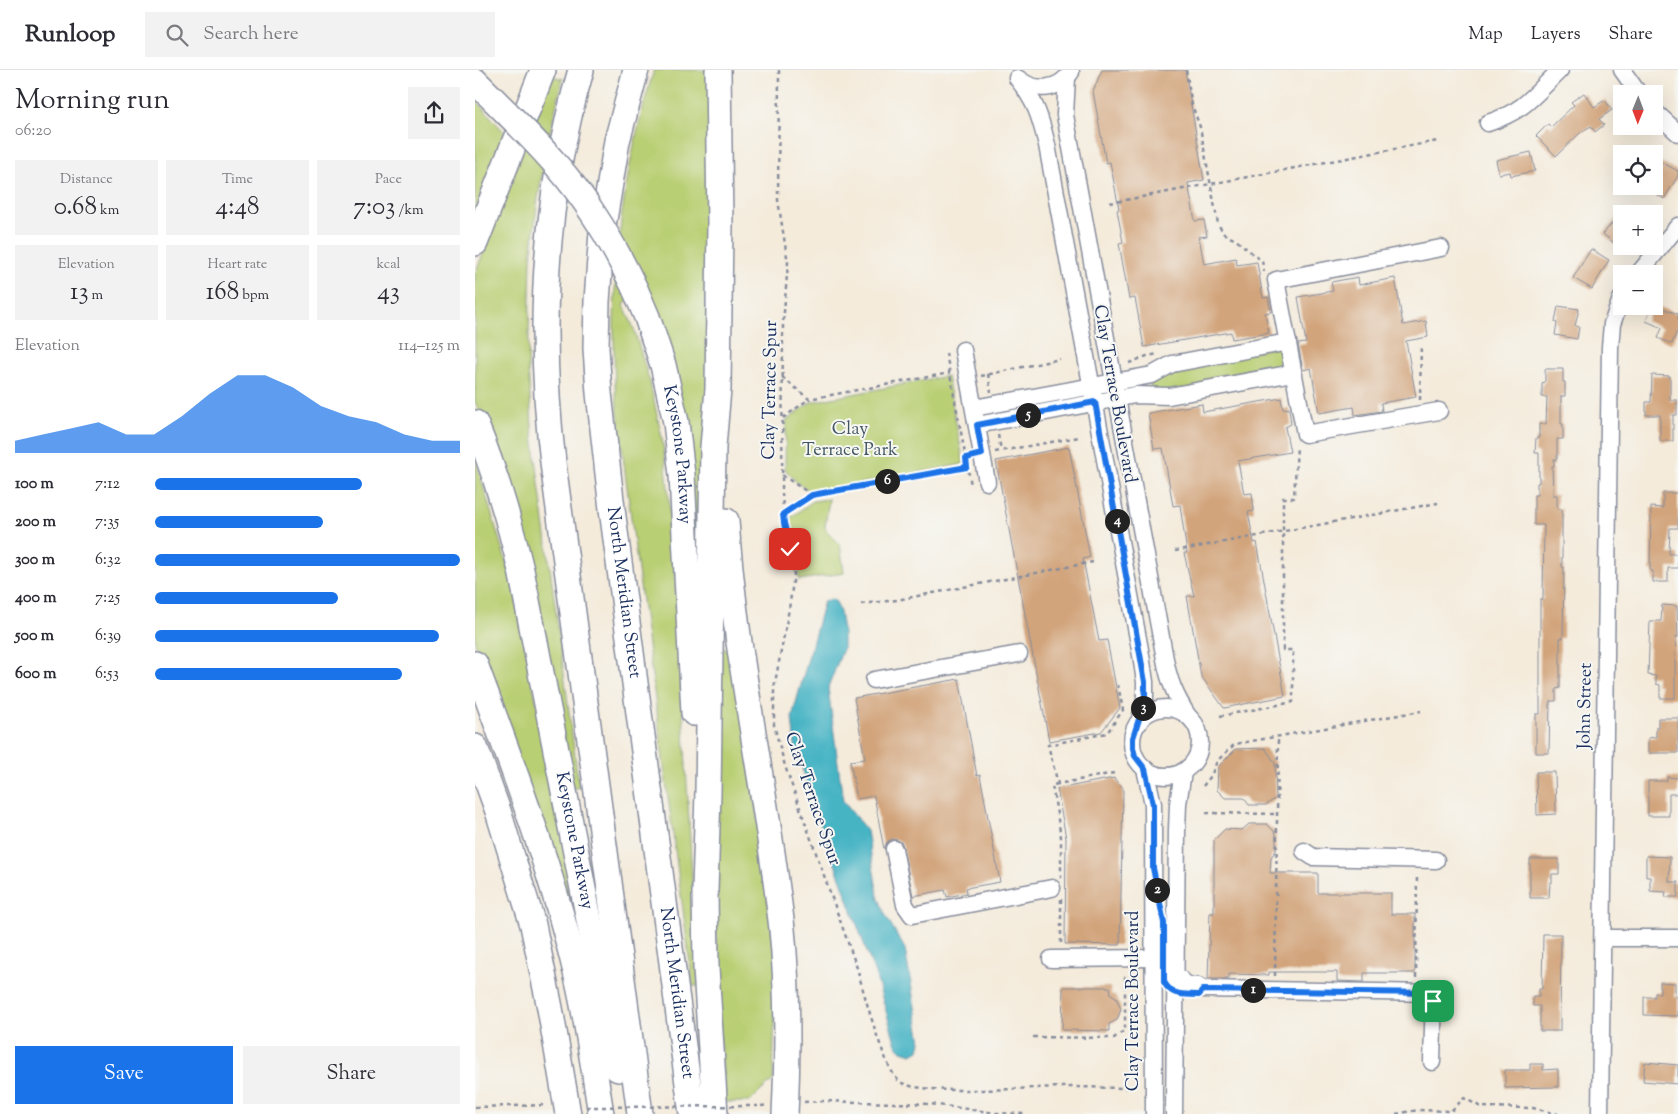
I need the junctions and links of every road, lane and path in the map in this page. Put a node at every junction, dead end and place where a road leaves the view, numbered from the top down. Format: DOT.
graph roads {
  1 [pos="543,70"];
  2 [pos="581,70"];
  3 [pos="636,70"];
  4 [pos="718,70"];
  5 [pos="734,70"];
  6 [pos="779,70"];
  7 [pos="1186,70"];
  8 [pos="1560,70"];
  9 [pos="1622,70"];
  10 [pos="1014,74"];
  11 [pos="1070,74"];
  12 [pos="475,81"];
  13 [pos="1633,85"];
  14 [pos="1663,119"];
  15 [pos="1488,123"];
  16 [pos="1678,133"];
  17 [pos="1437,141"];
  18 [pos="1211,184"];
  19 [pos="1110,203"];
  20 [pos="720,226"];
  21 [pos="1678,226"];
  22 [pos="475,243"];
  23 [pos="1441,248"];
  24 [pos="1646,265"];
  25 [pos="1265,278"];
  26 [pos="1615,315"];
  27 [pos="1288,342"];
  28 [pos="963,350"];
  29 [pos="946,353"];
  30 [pos="1166,353"];
  31 [pos="1060,359"];
  32 [pos="1129,363"];
  33 [pos="950,373"];
  34 [pos="1293,373"];
  35 [pos="782,377"];
  36 [pos="969,379"];
  37 [pos="1114,382"];
  38 [pos="1092,385"];
  39 [pos="718,389"];
  40 [pos="1117,398"];
  41 [pos="809,399"];
  42 [pos="1095,402"];
  43 [pos="974,408"];
  44 [pos="1439,411"];
  45 [pos="783,418"];
  46 [pos="475,424"];
  47 [pos="977,425"];
  48 [pos="1079,437"];
  49 [pos="1296,438"];
  50 [pos="982,454"];
  51 [pos="966,458"];
  52 [pos="967,467"];
  53 [pos="782,474"];
  54 [pos="979,483"];
  55 [pos="812,495"];
  56 [pos="1438,503"];
  57 [pos="783,514"];
  58 [pos="1283,531"];
  59 [pos="1175,550"];
  60 [pos="1093,562"];
  61 [pos="861,604"];
  62 [pos="1019,654"];
  63 [pos="475,664"];
  64 [pos="874,680"];
  65 [pos="1119,684"];
  66 [pos="1421,712"];
  67 [pos="1188,716"];
  68 [pos="1221,716"];
  69 [pos="1139,723"];
  70 [pos="1279,737"];
  71 [pos="475,747"];
  72 [pos="1145,769"];
  73 [pos="1183,772"];
  74 [pos="1113,773"];
  75 [pos="1057,784"];
  76 [pos="1203,786"];
  77 [pos="1207,813"];
  78 [pos="1278,814"];
  79 [pos="894,849"];
  80 [pos="1304,851"];
  81 [pos="1418,859"];
  82 [pos="1436,860"];
  83 [pos="1153,868"];
  84 [pos="705,890"];
  85 [pos="1058,890"];
  86 [pos="1603,938"];
  87 [pos="1678,938"];
  88 [pos="1057,954"];
  89 [pos="1154,958"];
  90 [pos="1125,970"];
  91 [pos="1175,974"];
  92 [pos="1275,976"];
  93 [pos="1407,978"];
  94 [pos="1203,990"];
  95 [pos="1175,993"];
  96 [pos="1033,1037"];
  97 [pos="1432,1062"];
  98 [pos="1132,1088"];
  99 [pos="537,1105"];
  100 [pos="761,1106"];
  101 [pos="475,1107"];
  102 [pos="795,1108"];
  103 [pos="585,1112"];
  104 [pos="627,1114"];
  105 [pos="641,1114"];
  106 [pos="692,1114"];
  107 [pos="715,1114"];
  108 [pos="1024,1114"];
  109 [pos="1154,1114"];
  110 [pos="1173,1114"];
  111 [pos="1396,1114"];
  112 [pos="1558,1114"];
  113 [pos="1600,1114"];
  1 -- 22 [label="highway"];
  2 -- 105 [label="highway"];
  3 -- 106 [label="highway, North Meridian Street"];
  4 -- 20 [label="highway"];
  5 -- 20 [label="highway"];
  6 -- 35 [label="path, Clay Terrace Spur"];
  7 -- 18 [label="path"];
  8 -- 15 [label="street"];
  9 -- 13 [label="street"];
  10 -- 11 [label="street"];
  10 -- 38 [label="street, Clay Terrace Boulevard"];
  11 -- 37 [label="street, Clay Terrace Boulevard"];
  12 -- 84 [label="highway, Keystone Parkway, bridge"];
  14 -- 16 [label="street"];
  17 -- 18 [label="path"];
  18 -- 19 [label="path"];
  18 -- 25 [label="path"];
  20 -- 39 [label="highway"];
  21 -- 24 [label="street"];
  23 -- 27 [label="street"];
  26 -- 86 [label="street, John Street"];
  27 -- 34 [label="street"];
  27 -- 37 [label="street"];
  28 -- 36 [label="street"];
  29 -- 33 [label="path"];
  30 -- 32 [label="path"];
  31 -- 36 [label="path"];
  33 -- 41 [label="path"];
  33 -- 51 [label="path"];
  34 -- 40 [label="street"];
  34 -- 44 [label="street"];
  35 -- 41 [label="path"];
  35 -- 45 [label="path, Clay Terrace Spur"];
  36 -- 43 [label="street"];
  37 -- 38 [label="street"];
  37 -- 40 [label="street, Clay Terrace Boulevard"];
  38 -- 42 [label="street, Clay Terrace Boulevard"];
  38 -- 43 [label="street"];
  39 -- 84 [label="highway"];
  39 -- 102 [label="highway"];
  40 -- 42 [label="street"];
  40 -- 67 [label="street, Clay Terrace Boulevard"];
  41 -- 45 [label="path"];
  42 -- 47 [label="street"];
  42 -- 69 [label="street, Clay Terrace Boulevard"];
  43 -- 47 [label="street"];
  45 -- 53 [label="path, Clay Terrace Spur"];
  46 -- 104 [label="highway, Keystone Parkway"];
  47 -- 50 [label="street"];
  48 -- 50 [label="path"];
  49 -- 58 [label="path"];
  50 -- 51 [label="path"];
  50 -- 54 [label="street"];
  51 -- 52 [label="path"];
  52 -- 54 [label="path"];
  52 -- 55 [label="path"];
  53 -- 55 [label="path"];
  53 -- 57 [label="path, Clay Terrace Spur"];
  55 -- 57 [label="path"];
  56 -- 58 [label="path"];
  57 -- 98 [label="path, Clay Terrace Spur"];
  58 -- 59 [label="path"];
  58 -- 68 [label="path"];
  60 -- 61 [label="path"];
  62 -- 64 [label="street"];
  63 -- 103 [label="highway"];
  65 -- 75 [label="path"];
  66 -- 70 [label="path"];
  67 -- 69 [label="street"];
  67 -- 73 [label="street"];
  69 -- 72 [label="street"];
  70 -- 76 [label="path"];
  70 -- 78 [label="path"];
  71 -- 103 [label="highway"];
  72 -- 73 [label="street"];
  72 -- 83 [label="street, Clay Terrace Boulevard"];
  73 -- 91 [label="street"];
  74 -- 75 [label="path"];
  75 -- 85 [label="path"];
  77 -- 78 [label="path"];
  78 -- 92 [label="path"];
  79 -- 85 [label="street"];
  80 -- 81 [label="street"];
  81 -- 82 [label="street"];
  81 -- 93 [label="path"];
  83 -- 89 [label="street, Clay Terrace Boulevard"];
  83 -- 95 [label="street"];
  84 -- 107 [label="highway"];
  85 -- 88 [label="path"];
  86 -- 87 [label="street"];
  86 -- 113 [label="street, John Street"];
  88 -- 89 [label="street"];
  89 -- 109 [label="street, Clay Terrace Boulevard"];
  90 -- 96 [label="path"];
  91 -- 94 [label="street"];
  91 -- 95 [label="street"];
  94 -- 95 [label="street"];
  94 -- 97 [label="street"];
  95 -- 110 [label="street"];
  99 -- 101 [label="path"];
  100 -- 103 [label="path, bridge"];
  102 -- 108 [label="path"];
  111 -- 112 [label="path"];
}
